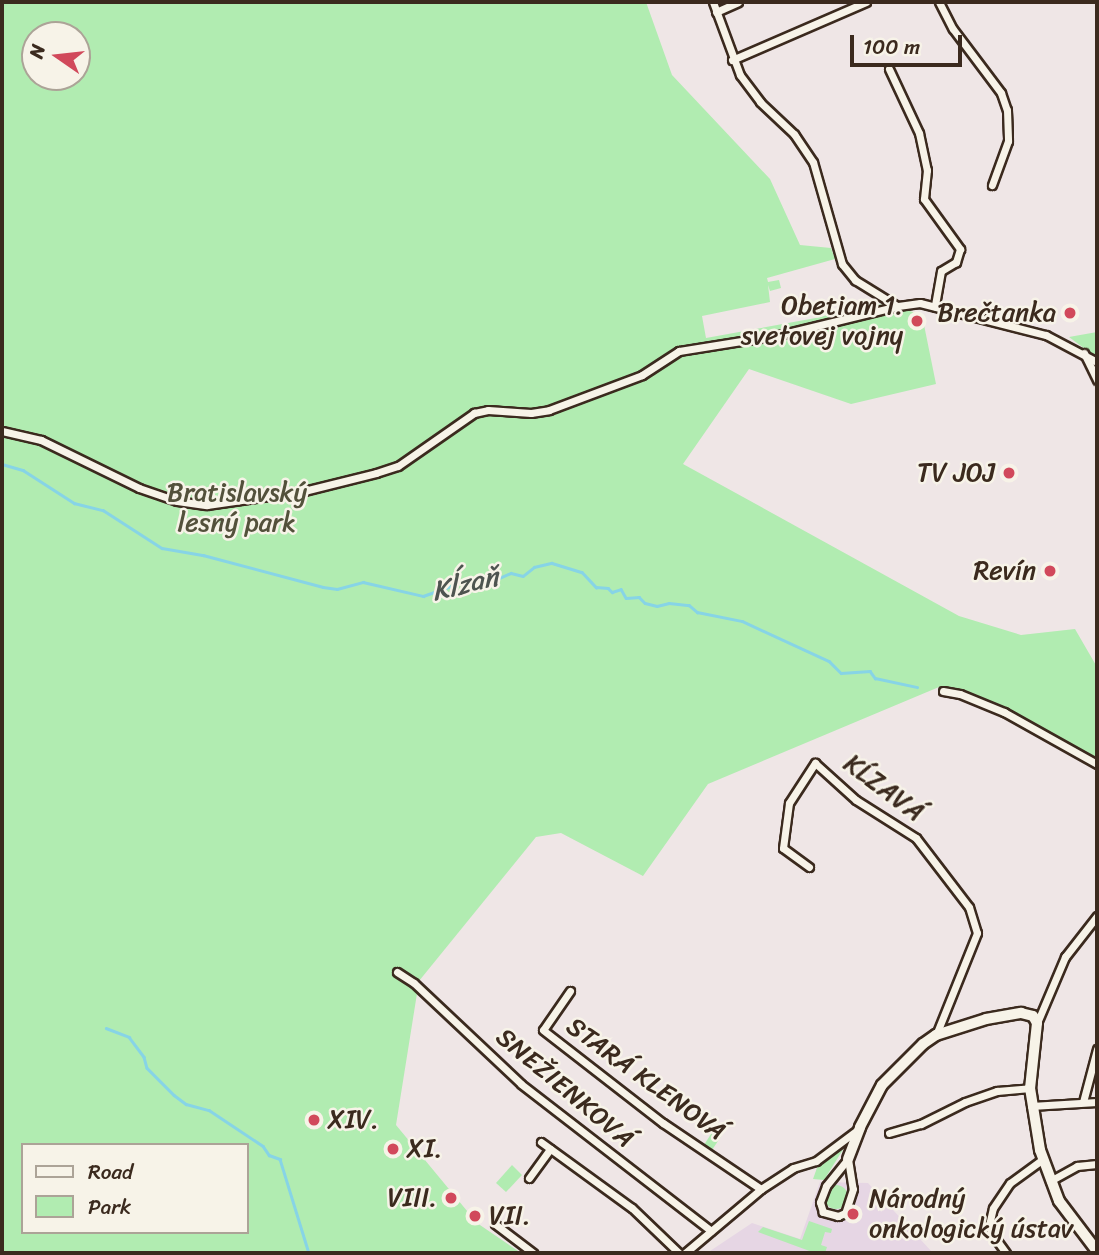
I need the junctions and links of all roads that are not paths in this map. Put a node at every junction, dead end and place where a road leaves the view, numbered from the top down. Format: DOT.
graph roads {
  1 [pos="713,2"];
  2 [pos="738,2"];
  3 [pos="866,2"];
  4 [pos="939,2"];
  5 [pos="716,12"];
  6 [pos="732,60"];
  7 [pos="889,69"];
  8 [pos="992,186"];
  9 [pos="898,306"];
  10 [pos="935,306"];
  11 [pos="1083,353"];
  12 [pos="1097,362"];
  13 [pos="1097,380"];
  14 [pos="2,432"];
  15 [pos="943,691"];
  16 [pos="1097,764"];
  17 [pos="809,867"];
  18 [pos="1097,916"];
  19 [pos="397,972"];
  20 [pos="570,992"];
  21 [pos="1037,1023"];
  22 [pos="936,1035"];
  23 [pos="1097,1049"];
  24 [pos="1030,1088"];
  25 [pos="1083,1101"];
  26 [pos="1097,1102"];
  27 [pos="1031,1106"];
  28 [pos="860,1127"];
  29 [pos="889,1133"];
  30 [pos="541,1142"];
  31 [pos="550,1149"];
  32 [pos="848,1159"];
  33 [pos="1043,1159"];
  34 [pos="1097,1164"];
  35 [pos="529,1178"];
  36 [pos="1050,1181"];
  37 [pos="761,1189"];
  38 [pos="495,1224"];
  39 [pos="710,1231"];
  40 [pos="1097,1251"];
  41 [pos="533,1253"];
  42 [pos="679,1253"];
  43 [pos="685,1253"];
  44 [pos="1006,1253"];
  1 -- 5 [label="street"];
  2 -- 5 [label="street"];
  3 -- 6 [label="street"];
  4 -- 8 [label="street"];
  5 -- 6 [label="street"];
  6 -- 9 [label="street"];
  7 -- 10 [label="street"];
  9 -- 10 [label="street"];
  9 -- 14 [label="street"];
  10 -- 11 [label="street"];
  11 -- 12 [label="street"];
  11 -- 13 [label="street"];
  15 -- 16 [label="street"];
  17 -- 22 [label="street, KĹZAVÁ"];
  18 -- 21 [label="street"];
  19 -- 39 [label="street, SNEŽIENKOVÁ"];
  20 -- 37 [label="street, STARÁ KLENOVÁ"];
  21 -- 22 [label="street"];
  21 -- 24 [label="street"];
  22 -- 28 [label="street"];
  23 -- 25 [label="street"];
  24 -- 27 [label="street"];
  24 -- 29 [label="street"];
  25 -- 26 [label="street"];
  25 -- 27 [label="street"];
  27 -- 33 [label="street"];
  28 -- 32 [label="street"];
  28 -- 37 [label="street"];
  30 -- 31 [label="street"];
  31 -- 35 [label="street"];
  31 -- 42 [label="street"];
  32 -- 32 [label="street"];
  33 -- 36 [label="street"];
  33 -- 44 [label="street"];
  34 -- 36 [label="street"];
  36 -- 40 [label="street"];
  37 -- 39 [label="street"];
  38 -- 41 [label="street"];
  39 -- 43 [label="street"];
}
